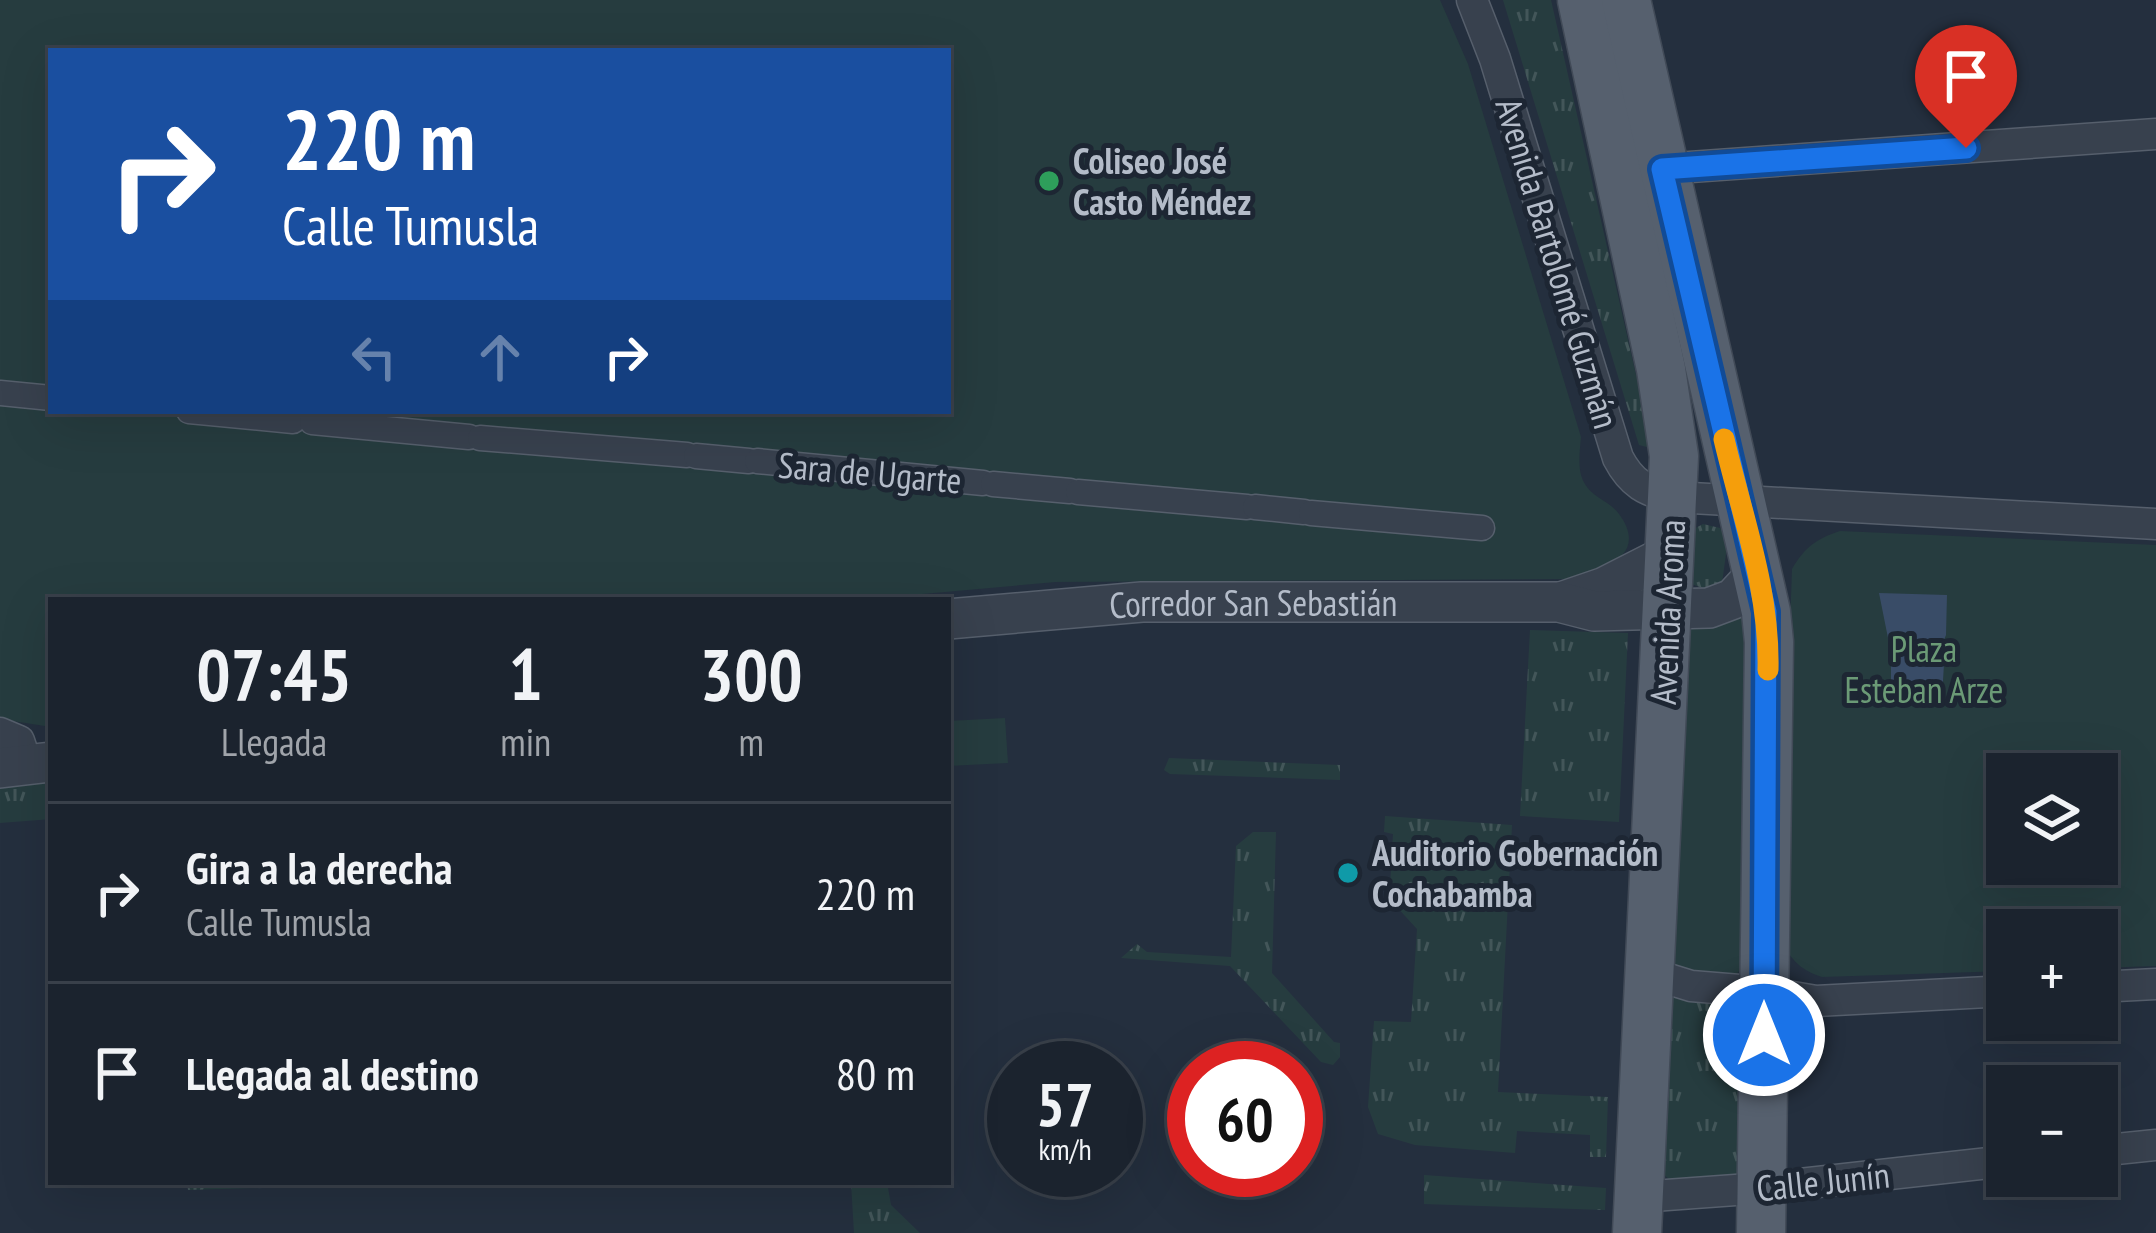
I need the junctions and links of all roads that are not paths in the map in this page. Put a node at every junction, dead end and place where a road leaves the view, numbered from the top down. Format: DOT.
graph roads {
  1 [pos="1472,0"];
  2 [pos="1582,0"];
  3 [pos="1626,0"];
  4 [pos="2156,134"];
  5 [pos="1662,169"];
  6 [pos="0,393"];
  7 [pos="48,398"];
  8 [pos="220,414"];
  9 [pos="1674,497"];
  10 [pos="1739,498"];
  11 [pos="2156,524"];
  12 [pos="1482,528"];
  13 [pos="1670,554"];
  14 [pos="1759,571"];
  15 [pos="1559,602"];
  16 [pos="1666,607"];
  17 [pos="951,619"];
  18 [pos="0,733"];
  19 [pos="26,765"];
  20 [pos="1649,973"];
  21 [pos="2156,984"];
  22 [pos="2118,986"];
  23 [pos="1764,992"];
  24 [pos="1986,992"];
  25 [pos="2156,1145"];
  26 [pos="2118,1149"];
  27 [pos="1986,1165"];
  28 [pos="1762,1211"];
  29 [pos="1638,1215"];
  1 -- 9 [label="street, Avenida Bartolomé Guzmán"];
  2 -- 9 [label="main road, Avenida Aroma"];
  3 -- 5 [label="main road, Avenida Aroma"];
  4 -- 5 [label="street"];
  5 -- 10 [label="main road, Avenida Aroma"];
  6 -- 7 [label="street"];
  8 -- 12 [label="street, Sara de Ugarte"];
  9 -- 10 [label="street"];
  9 -- 13 [label="main road, Avenida Aroma"];
  10 -- 11 [label="street"];
  10 -- 14 [label="main road, Avenida Aroma"];
  13 -- 15 [label="street, Corredor San Sebastián"];
  13 -- 16 [label="main road, Avenida Aroma"];
  14 -- 16 [label="street, Corredor San Sebastián"];
  14 -- 23 [label="main road, Avenida Aroma"];
  15 -- 16 [label="street, Corredor San Sebastián"];
  15 -- 17 [label="street, Corredor San Sebastián"];
  16 -- 20 [label="main road, Avenida Aroma"];
  18 -- 19 [label="street"];
  20 -- 23 [label="street"];
  20 -- 29 [label="main road, Avenida Aroma"];
  21 -- 22 [label="street"];
  23 -- 24 [label="street"];
  23 -- 28 [label="main road, Avenida Aroma"];
  25 -- 26 [label="street"];
  27 -- 28 [label="street, Calle Junín"];
  28 -- 29 [label="street, Calle Junín"];
}
